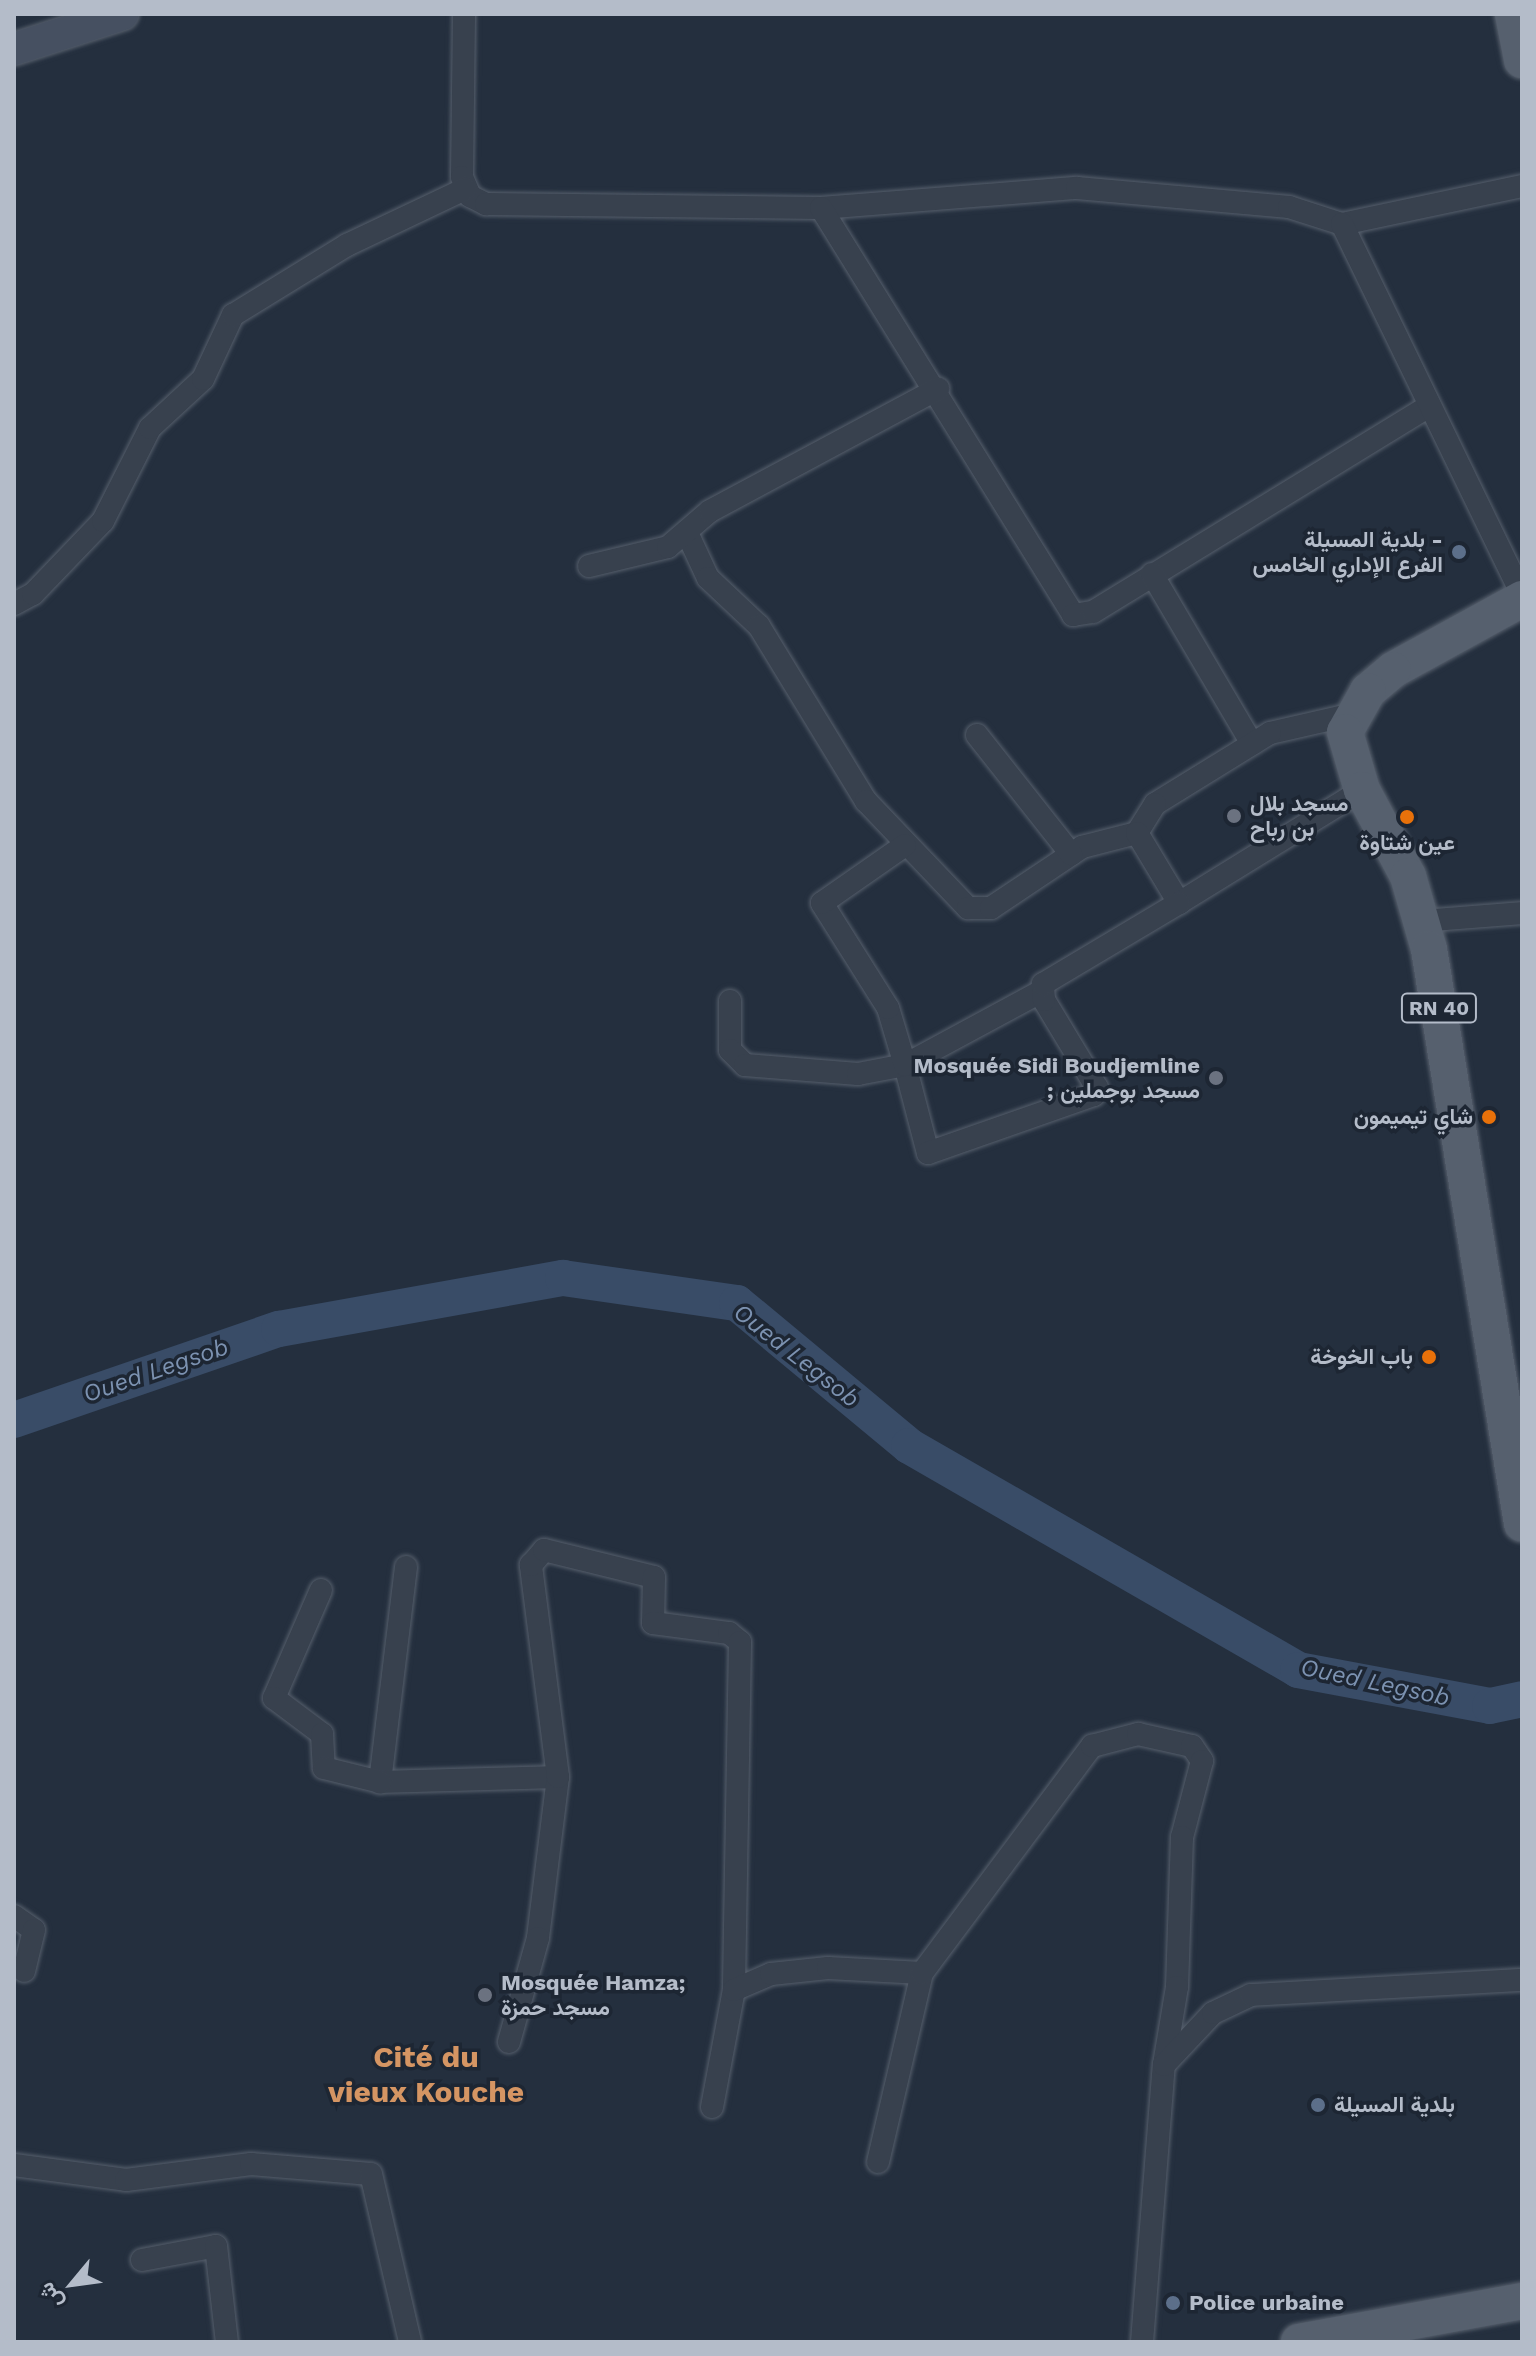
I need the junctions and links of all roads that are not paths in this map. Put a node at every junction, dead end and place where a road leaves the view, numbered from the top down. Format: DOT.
graph roads {
  1 [pos="123,14"];
  2 [pos="464,14"];
  3 [pos="1513,14"];
  4 [pos="14,49"];
  5 [pos="1522,60"];
  6 [pos="1522,186"];
  7 [pos="465,189"];
  8 [pos="821,208"];
  9 [pos="1342,224"];
  10 [pos="938,389"];
  11 [pos="1427,407"];
  12 [pos="688,535"];
  13 [pos="589,566"];
  14 [pos="1152,574"];
  15 [pos="1522,597"];
  16 [pos="14,604"];
  17 [pos="1349,715"];
  18 [pos="977,735"];
  19 [pos="1252,744"];
  20 [pos="1362,790"];
  21 [pos="1137,833"];
  22 [pos="905,845"];
  23 [pos="1071,854"];
  24 [pos="1179,903"];
  25 [pos="1522,913"];
  26 [pos="1421,921"];
  27 [pos="1042,991"];
  28 [pos="730,1001"];
  29 [pos="905,1065"];
  30 [pos="1522,1524"];
  31 [pos="406,1567"];
  32 [pos="321,1590"];
  33 [pos="558,1777"];
  34 [pos="380,1782"];
  35 [pos="14,1916"];
  36 [pos="24,1971"];
  37 [pos="922,1973"];
  38 [pos="1522,1980"];
  39 [pos="734,1990"];
  40 [pos="509,2042"];
  41 [pos="1164,2065"];
  42 [pos="712,2107"];
  43 [pos="878,2162"];
  44 [pos="14,2165"];
  45 [pos="142,2260"];
  46 [pos="1522,2301"];
  47 [pos="1374,2335"];
  48 [pos="227,2342"];
  49 [pos="410,2342"];
  50 [pos="1142,2342"];
  51 [pos="1299,2342"];
  1 -- 4 [label="main road"];
  2 -- 7 [label="street"];
  3 -- 5 [label="main road"];
  6 -- 9 [label="street"];
  7 -- 8 [label="street"];
  7 -- 16 [label="street"];
  8 -- 9 [label="street"];
  8 -- 10 [label="street"];
  9 -- 11 [label="street"];
  10 -- 12 [label="street"];
  10 -- 14 [label="street"];
  11 -- 14 [label="street"];
  11 -- 15 [label="street"];
  12 -- 13 [label="street"];
  12 -- 22 [label="street"];
  14 -- 19 [label="street"];
  15 -- 17 [label="main road"];
  17 -- 19 [label="street"];
  17 -- 20 [label="main road, RN 40"];
  18 -- 23 [label="street"];
  19 -- 21 [label="street"];
  20 -- 24 [label="street"];
  20 -- 26 [label="main road, RN 40"];
  21 -- 23 [label="street"];
  21 -- 24 [label="street"];
  22 -- 23 [label="street"];
  22 -- 29 [label="street"];
  24 -- 27 [label="street"];
  25 -- 26 [label="street"];
  26 -- 30 [label="main road, RN 40"];
  27 -- 29 [label="street"];
  27 -- 29 [label="street"];
  28 -- 29 [label="street"];
  31 -- 34 [label="street"];
  32 -- 34 [label="street"];
  33 -- 34 [label="street"];
  33 -- 39 [label="street"];
  33 -- 40 [label="street"];
  35 -- 36 [label="street"];
  37 -- 39 [label="street"];
  37 -- 41 [label="street"];
  37 -- 43 [label="street"];
  38 -- 41 [label="street"];
  39 -- 42 [label="street"];
  41 -- 50 [label="street"];
  44 -- 49 [label="street"];
  45 -- 48 [label="street"];
  46 -- 47 [label="main road"];
  47 -- 51 [label="main road"];
}
